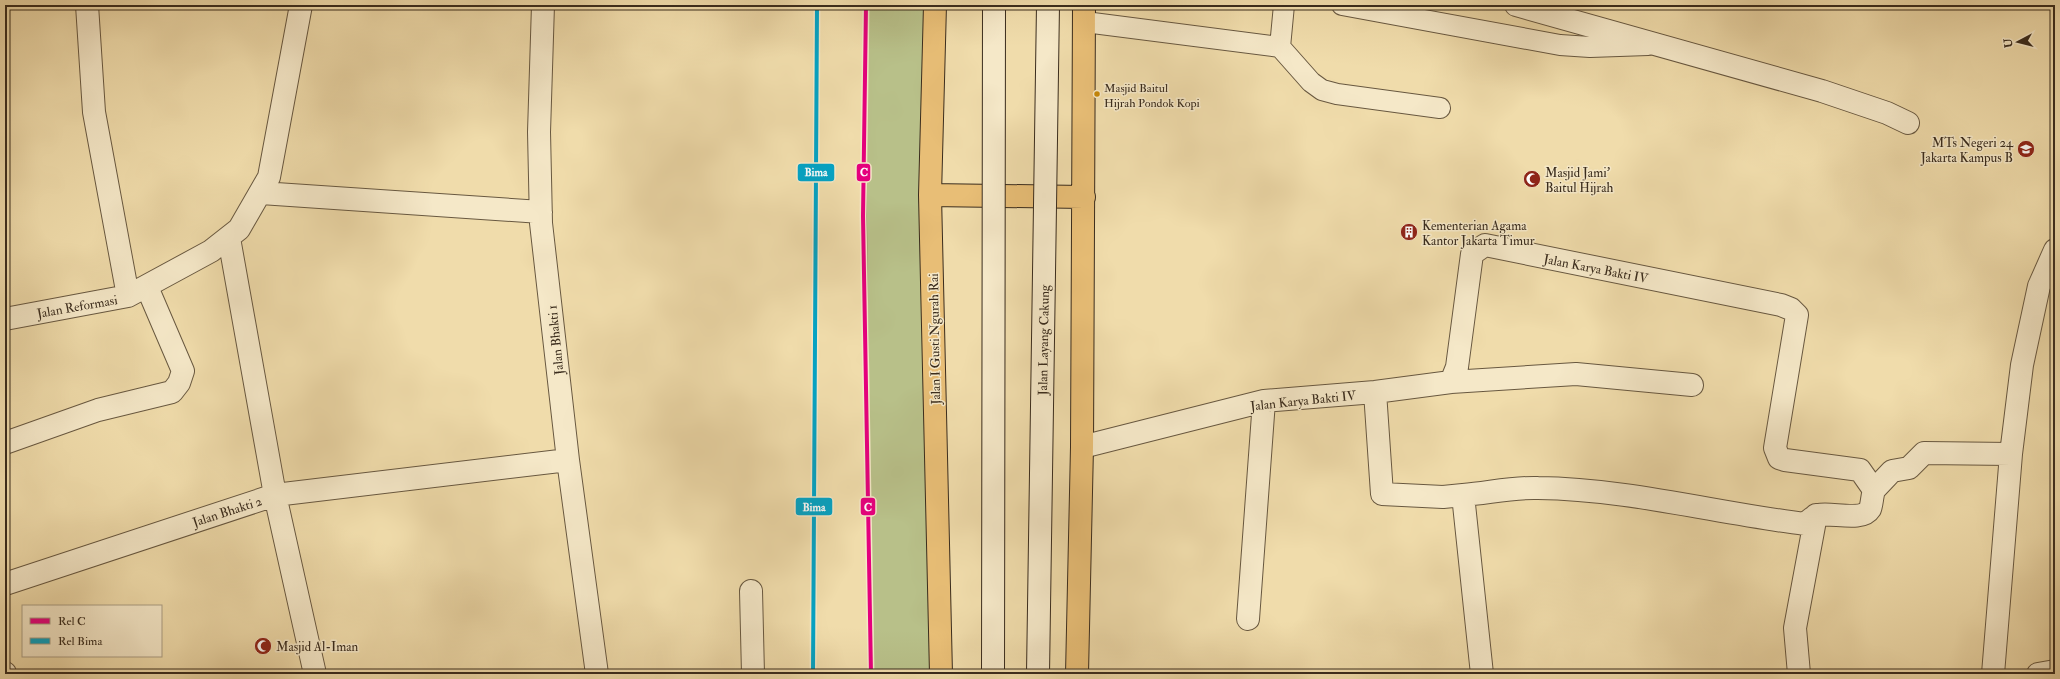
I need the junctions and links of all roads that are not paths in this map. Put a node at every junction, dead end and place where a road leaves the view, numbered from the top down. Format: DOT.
graph roads {
  1 [pos="87,5"];
  2 [pos="301,5"];
  3 [pos="543,5"];
  4 [pos="935,5"];
  5 [pos="994,5"];
  6 [pos="1048,5"];
  7 [pos="1284,5"];
  8 [pos="1342,5"];
  9 [pos="1516,5"];
  10 [pos="1084,13"];
  11 [pos="1657,44"];
  12 [pos="1280,47"];
  13 [pos="1440,108"];
  14 [pos="1908,122"];
  15 [pos="261,193"];
  16 [pos="930,195"];
  17 [pos="1084,197"];
  18 [pos="541,212"];
  19 [pos="229,238"];
  20 [pos="2055,250"];
  21 [pos="2047,290"];
  22 [pos="138,292"];
  23 [pos="5,319"];
  24 [pos="1451,382"];
  25 [pos="1692,385"];
  26 [pos="1375,392"];
  27 [pos="1264,401"];
  28 [pos="5,443"];
  29 [pos="1082,446"];
  30 [pos="2010,454"];
  31 [pos="568,460"];
  32 [pos="1874,490"];
  33 [pos="275,495"];
  34 [pos="1463,495"];
  35 [pos="1816,515"];
  36 [pos="5,584"];
  37 [pos="751,591"];
  38 [pos="1248,619"];
  39 [pos="2055,670"];
  40 [pos="315,674"];
  41 [pos="597,674"];
  42 [pos="752,674"];
  43 [pos="941,674"];
  44 [pos="993,674"];
  45 [pos="1038,674"];
  46 [pos="1077,674"];
  47 [pos="1482,674"];
  48 [pos="1799,674"];
  49 [pos="1993,674"];
  50 [pos="2038,674"];
  1 -- 22 [label="street"];
  2 -- 15 [label="street, Jalan Reformasi"];
  3 -- 18 [label="street, Jalan Bhakti 1"];
  4 -- 16 [label="main road, Jalan I Gusti Ngurah Rai"];
  5 -- 44 [label="street, bridge"];
  6 -- 45 [label="street, Jalan Layang Cakung, bridge"];
  7 -- 12 [label="lane"];
  8 -- 11 [label="lane"];
  9 -- 11 [label="street"];
  10 -- 12 [label="lane"];
  10 -- 17 [label="main road"];
  11 -- 14 [label="street"];
  12 -- 13 [label="lane"];
  15 -- 18 [label="street"];
  15 -- 19 [label="street, Jalan Reformasi"];
  16 -- 17 [label="main road"];
  16 -- 43 [label="main road, Jalan I Gusti Ngurah Rai"];
  17 -- 29 [label="main road"];
  18 -- 31 [label="street, Jalan Bhakti 1"];
  19 -- 22 [label="street, Jalan Reformasi"];
  19 -- 33 [label="street"];
  20 -- 21 [label="street"];
  21 -- 30 [label="street"];
  22 -- 23 [label="street, Jalan Reformasi"];
  22 -- 28 [label="street"];
  24 -- 25 [label="street"];
  24 -- 26 [label="street, Jalan Karya Bakti IV"];
  24 -- 32 [label="street, Jalan Karya Bakti IV"];
  26 -- 27 [label="street, Jalan Karya Bakti IV"];
  26 -- 34 [label="street"];
  27 -- 29 [label="street, Jalan Karya Bakti IV"];
  27 -- 38 [label="street"];
  29 -- 46 [label="main road"];
  30 -- 32 [label="street"];
  30 -- 49 [label="street"];
  31 -- 33 [label="street"];
  31 -- 41 [label="street, Jalan Bhakti 1"];
  32 -- 35 [label="street"];
  33 -- 36 [label="street, Jalan Bhakti 2"];
  33 -- 40 [label="street, Jalan Bhakti 2"];
  34 -- 35 [label="street"];
  34 -- 47 [label="street"];
  35 -- 48 [label="street"];
  37 -- 42 [label="street"];
  39 -- 50 [label="street"];
}
